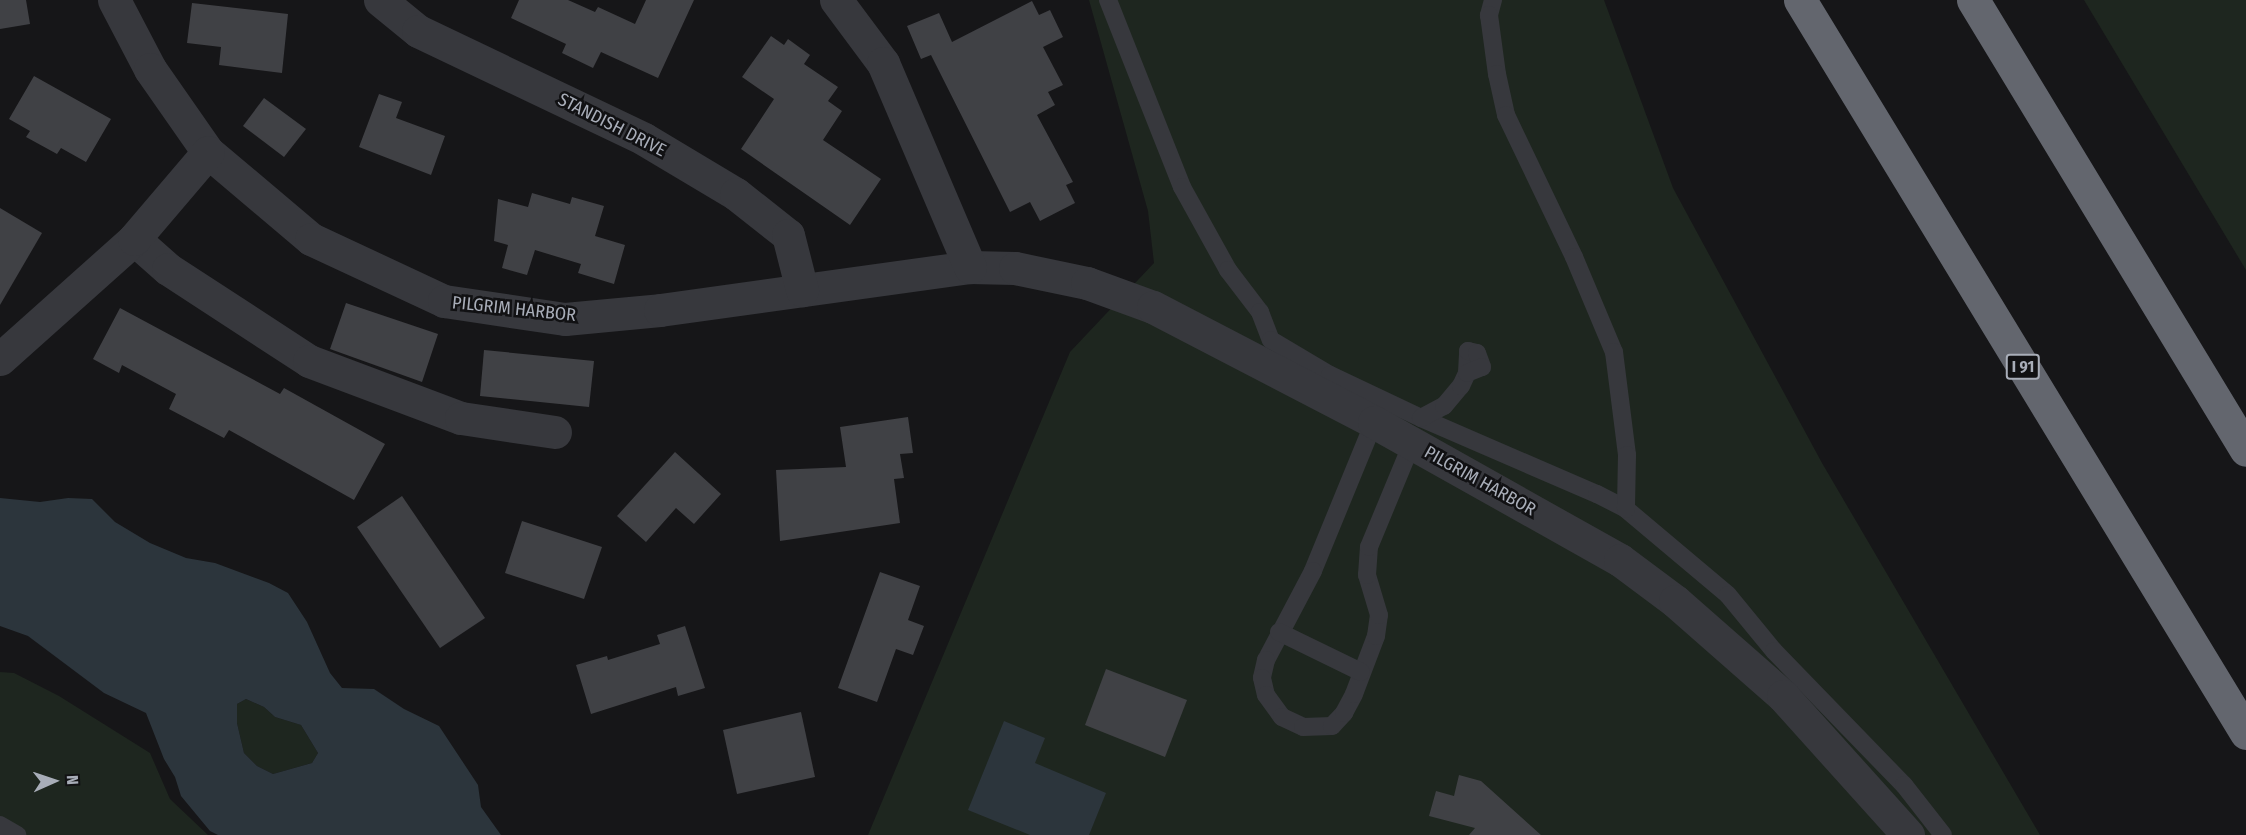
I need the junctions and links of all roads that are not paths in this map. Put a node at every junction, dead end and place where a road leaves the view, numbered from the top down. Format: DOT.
graph roads {
  1 [pos="114,0"];
  2 [pos="380,0"];
  3 [pos="836,0"];
  4 [pos="1108,0"];
  5 [pos="1493,0"];
  6 [pos="1800,0"];
  7 [pos="1972,0"];
  8 [pos="208,152"];
  9 [pos="134,239"];
  10 [pos="970,267"];
  11 [pos="802,290"];
  12 [pos="0,359"];
  13 [pos="1467,373"];
  14 [pos="1374,422"];
  15 [pos="1417,431"];
  16 [pos="555,432"];
  17 [pos="2246,450"];
  18 [pos="1626,509"];
  19 [pos="1279,633"];
  20 [pos="1361,672"];
  21 [pos="2246,733"];
  22 [pos="0,825"];
  23 [pos="17,835"];
  24 [pos="1908,835"];
  25 [pos="1943,835"];
  1 -- 8 [label="street, PILGRIM HARBOR"];
  2 -- 11 [label="street, STANDISH DRIVE"];
  3 -- 10 [label="street"];
  4 -- 15 [label="lane"];
  5 -- 18 [label="lane"];
  6 -- 21 [label="highway, I 91"];
  7 -- 17 [label="highway"];
  8 -- 9 [label="street"];
  8 -- 11 [label="street, PILGRIM HARBOR"];
  9 -- 12 [label="street"];
  9 -- 16 [label="street"];
  10 -- 11 [label="street, PILGRIM HARBOR"];
  10 -- 14 [label="street, PILGRIM HARBOR"];
  13 -- 15 [label="lane"];
  14 -- 15 [label="street, PILGRIM HARBOR"];
  14 -- 19 [label="lane"];
  15 -- 18 [label="lane"];
  15 -- 20 [label="lane"];
  15 -- 24 [label="street, PILGRIM HARBOR"];
  18 -- 25 [label="lane"];
  19 -- 20 [label="lane"];
  19 -- 20 [label="lane"];
  22 -- 23 [label="lane"];
}
